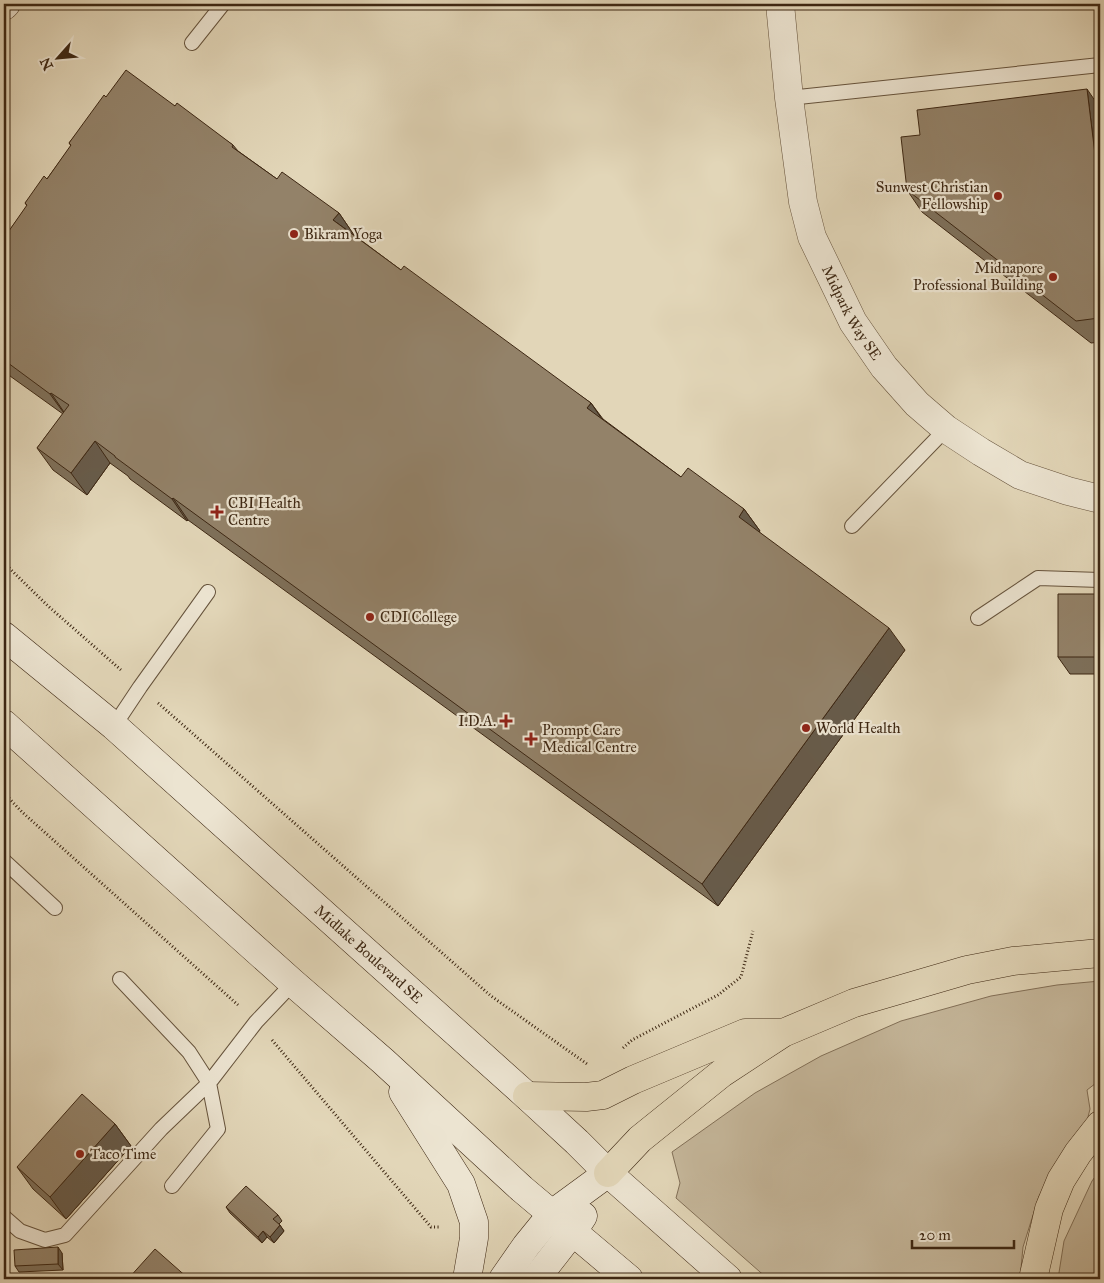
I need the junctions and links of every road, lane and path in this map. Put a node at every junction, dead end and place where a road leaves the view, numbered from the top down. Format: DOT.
graph roads {
  1 [pos="223,4"];
  2 [pos="780,4"];
  3 [pos="192,42"];
  4 [pos="1100,64"];
  5 [pos="789,98"];
  6 [pos="946,429"];
  7 [pos="1100,498"];
  8 [pos="852,526"];
  9 [pos="4,563"];
  10 [pos="1100,580"];
  11 [pos="208,592"];
  12 [pos="978,618"];
  13 [pos="4,628"];
  14 [pos="4,636"];
  15 [pos="46,671"];
  16 [pos="140,687"];
  17 [pos="114,726"];
  18 [pos="7,734"];
  19 [pos="4,793"];
  20 [pos="4,861"];
  21 [pos="55,908"];
  22 [pos="753,931"];
  23 [pos="1100,953"];
  24 [pos="120,979"];
  25 [pos="293,983"];
  26 [pos="256,1022"];
  27 [pos="783,1033"];
  28 [pos="621,1050"];
  29 [pos="383,1061"];
  30 [pos="588,1065"];
  31 [pos="209,1083"];
  32 [pos="527,1096"];
  33 [pos="1100,1126"];
  34 [pos="608,1174"];
  35 [pos="172,1186"];
  36 [pos="552,1214"];
  37 [pos="4,1217"];
  38 [pos="440,1227"];
  39 [pos="573,1232"];
  40 [pos="467,1279"];
  41 [pos="503,1279"];
  42 [pos="536,1279"];
  43 [pos="629,1279"];
  44 [pos="728,1279"];
  45 [pos="1034,1279"];
  1 -- 3 [label="lane"];
  2 -- 5 [label="street, Midpark Way SE"];
  4 -- 5 [label="lane"];
  5 -- 6 [label="street, Midpark Way SE"];
  6 -- 7 [label="street, Midpark Way SE"];
  6 -- 8 [label="lane"];
  9 -- 16 [label="path"];
  10 -- 12 [label="lane"];
  11 -- 16 [label="lane"];
  13 -- 15 [label="street"];
  14 -- 15 [label="street, Midlake Boulevard SE"];
  15 -- 17 [label="street, Midlake Boulevard SE"];
  16 -- 17 [label="lane"];
  16 -- 30 [label="path"];
  17 -- 32 [label="street, Midlake Boulevard SE"];
  18 -- 25 [label="street"];
  19 -- 26 [label="path"];
  20 -- 21 [label="lane"];
  22 -- 28 [label="path"];
  23 -- 27 [label="highway"];
  24 -- 31 [label="lane"];
  25 -- 26 [label="lane"];
  25 -- 29 [label="street"];
  26 -- 31 [label="lane"];
  26 -- 38 [label="path"];
  27 -- 32 [label="highway"];
  27 -- 34 [label="highway"];
  29 -- 36 [label="street"];
  29 -- 40 [label="street"];
  31 -- 35 [label="lane"];
  31 -- 37 [label="lane"];
  32 -- 34 [label="street, Midlake Boulevard SE"];
  33 -- 45 [label="highway"];
  34 -- 36 [label="street"];
  34 -- 39 [label="street"];
  34 -- 44 [label="street, Midlake Boulevard SE"];
  36 -- 39 [label="street"];
  36 -- 41 [label="street"];
  39 -- 42 [label="street"];
  39 -- 43 [label="street"];
}
